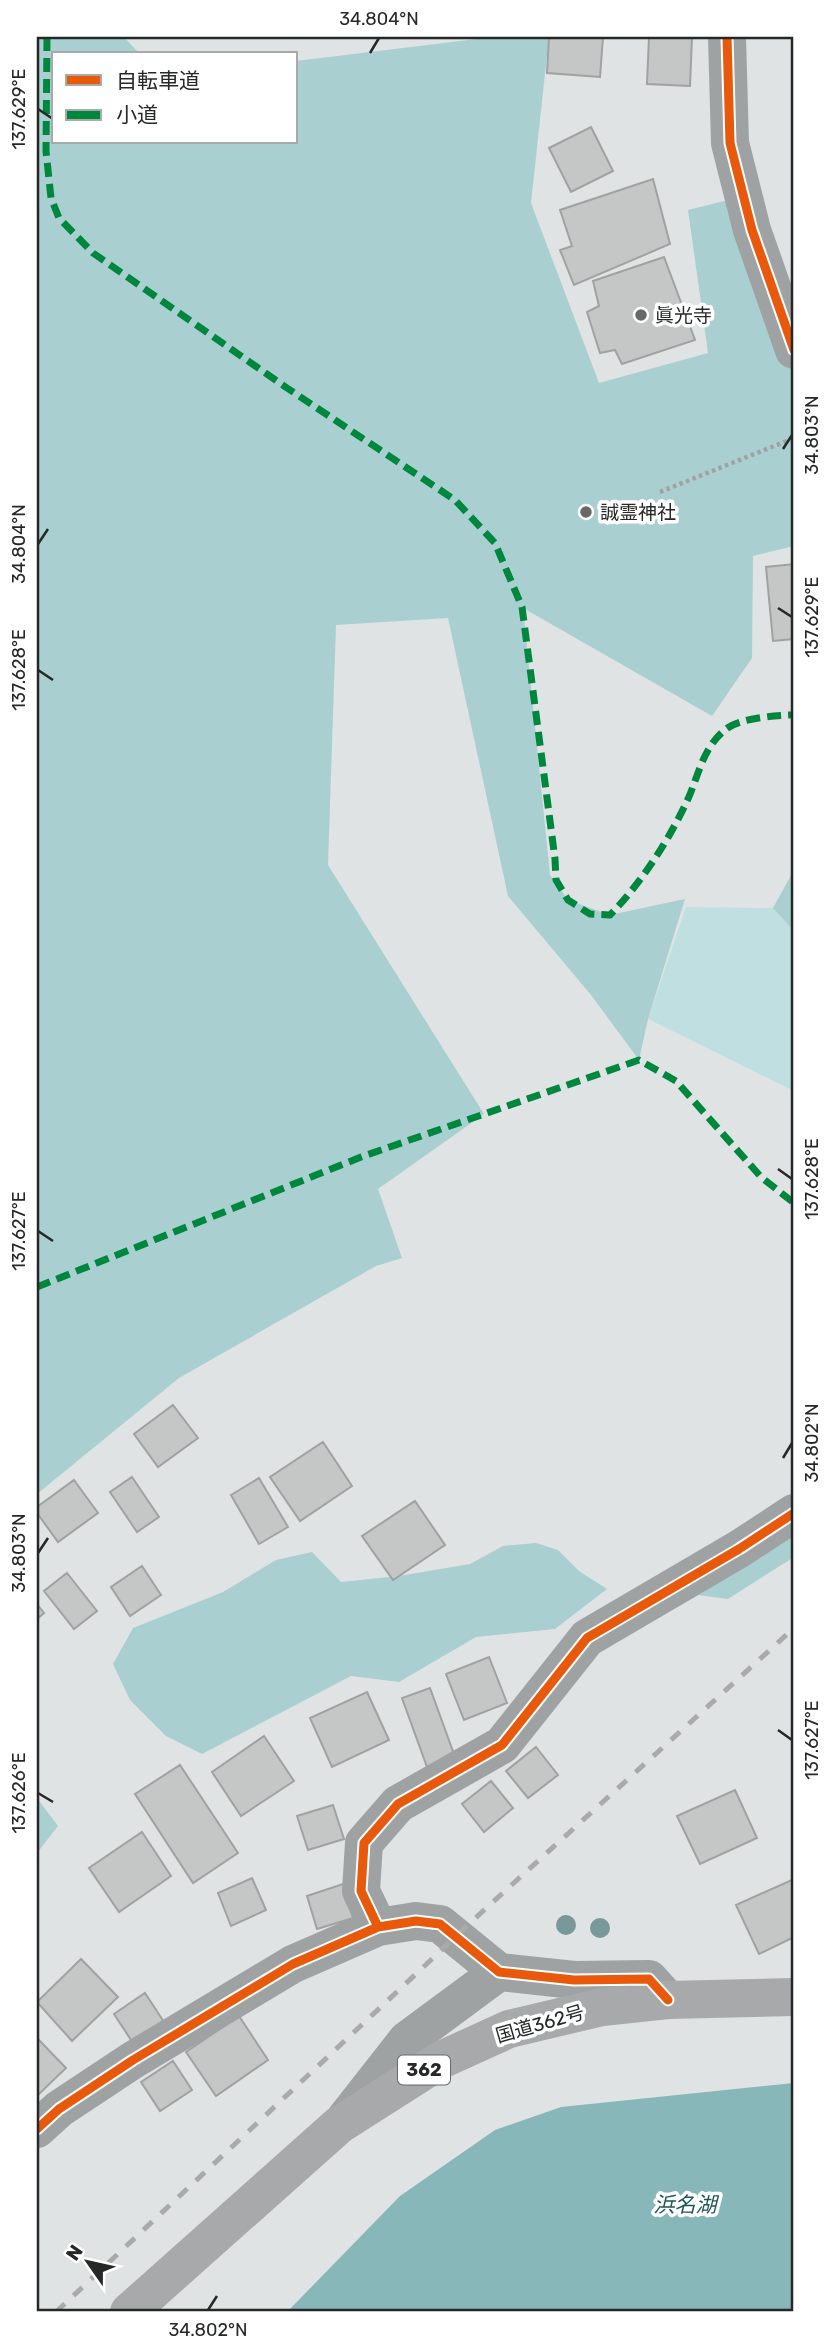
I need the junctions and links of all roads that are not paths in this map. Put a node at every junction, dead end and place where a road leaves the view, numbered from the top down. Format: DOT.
graph roads {
  1 [pos="727,37"];
  2 [pos="794,351"];
  3 [pos="794,1513"];
  4 [pos="379,1927"];
  5 [pos="499,1972"];
  6 [pos="794,1997"];
  7 [pos="668,2000"];
  8 [pos="340,2125"];
  9 [pos="37,2129"];
  10 [pos="129,2312"];
  1 -- 2 [label="street"];
  3 -- 4 [label="street"];
  4 -- 5 [label="street"];
  4 -- 9 [label="street"];
  5 -- 7 [label="street"];
  5 -- 8 [label="street"];
  6 -- 7 [label="highway, 国道362号 / 362"];
  7 -- 8 [label="highway, 国道362号 / 362"];
  8 -- 10 [label="highway, 国道362号 / 362"];
}
